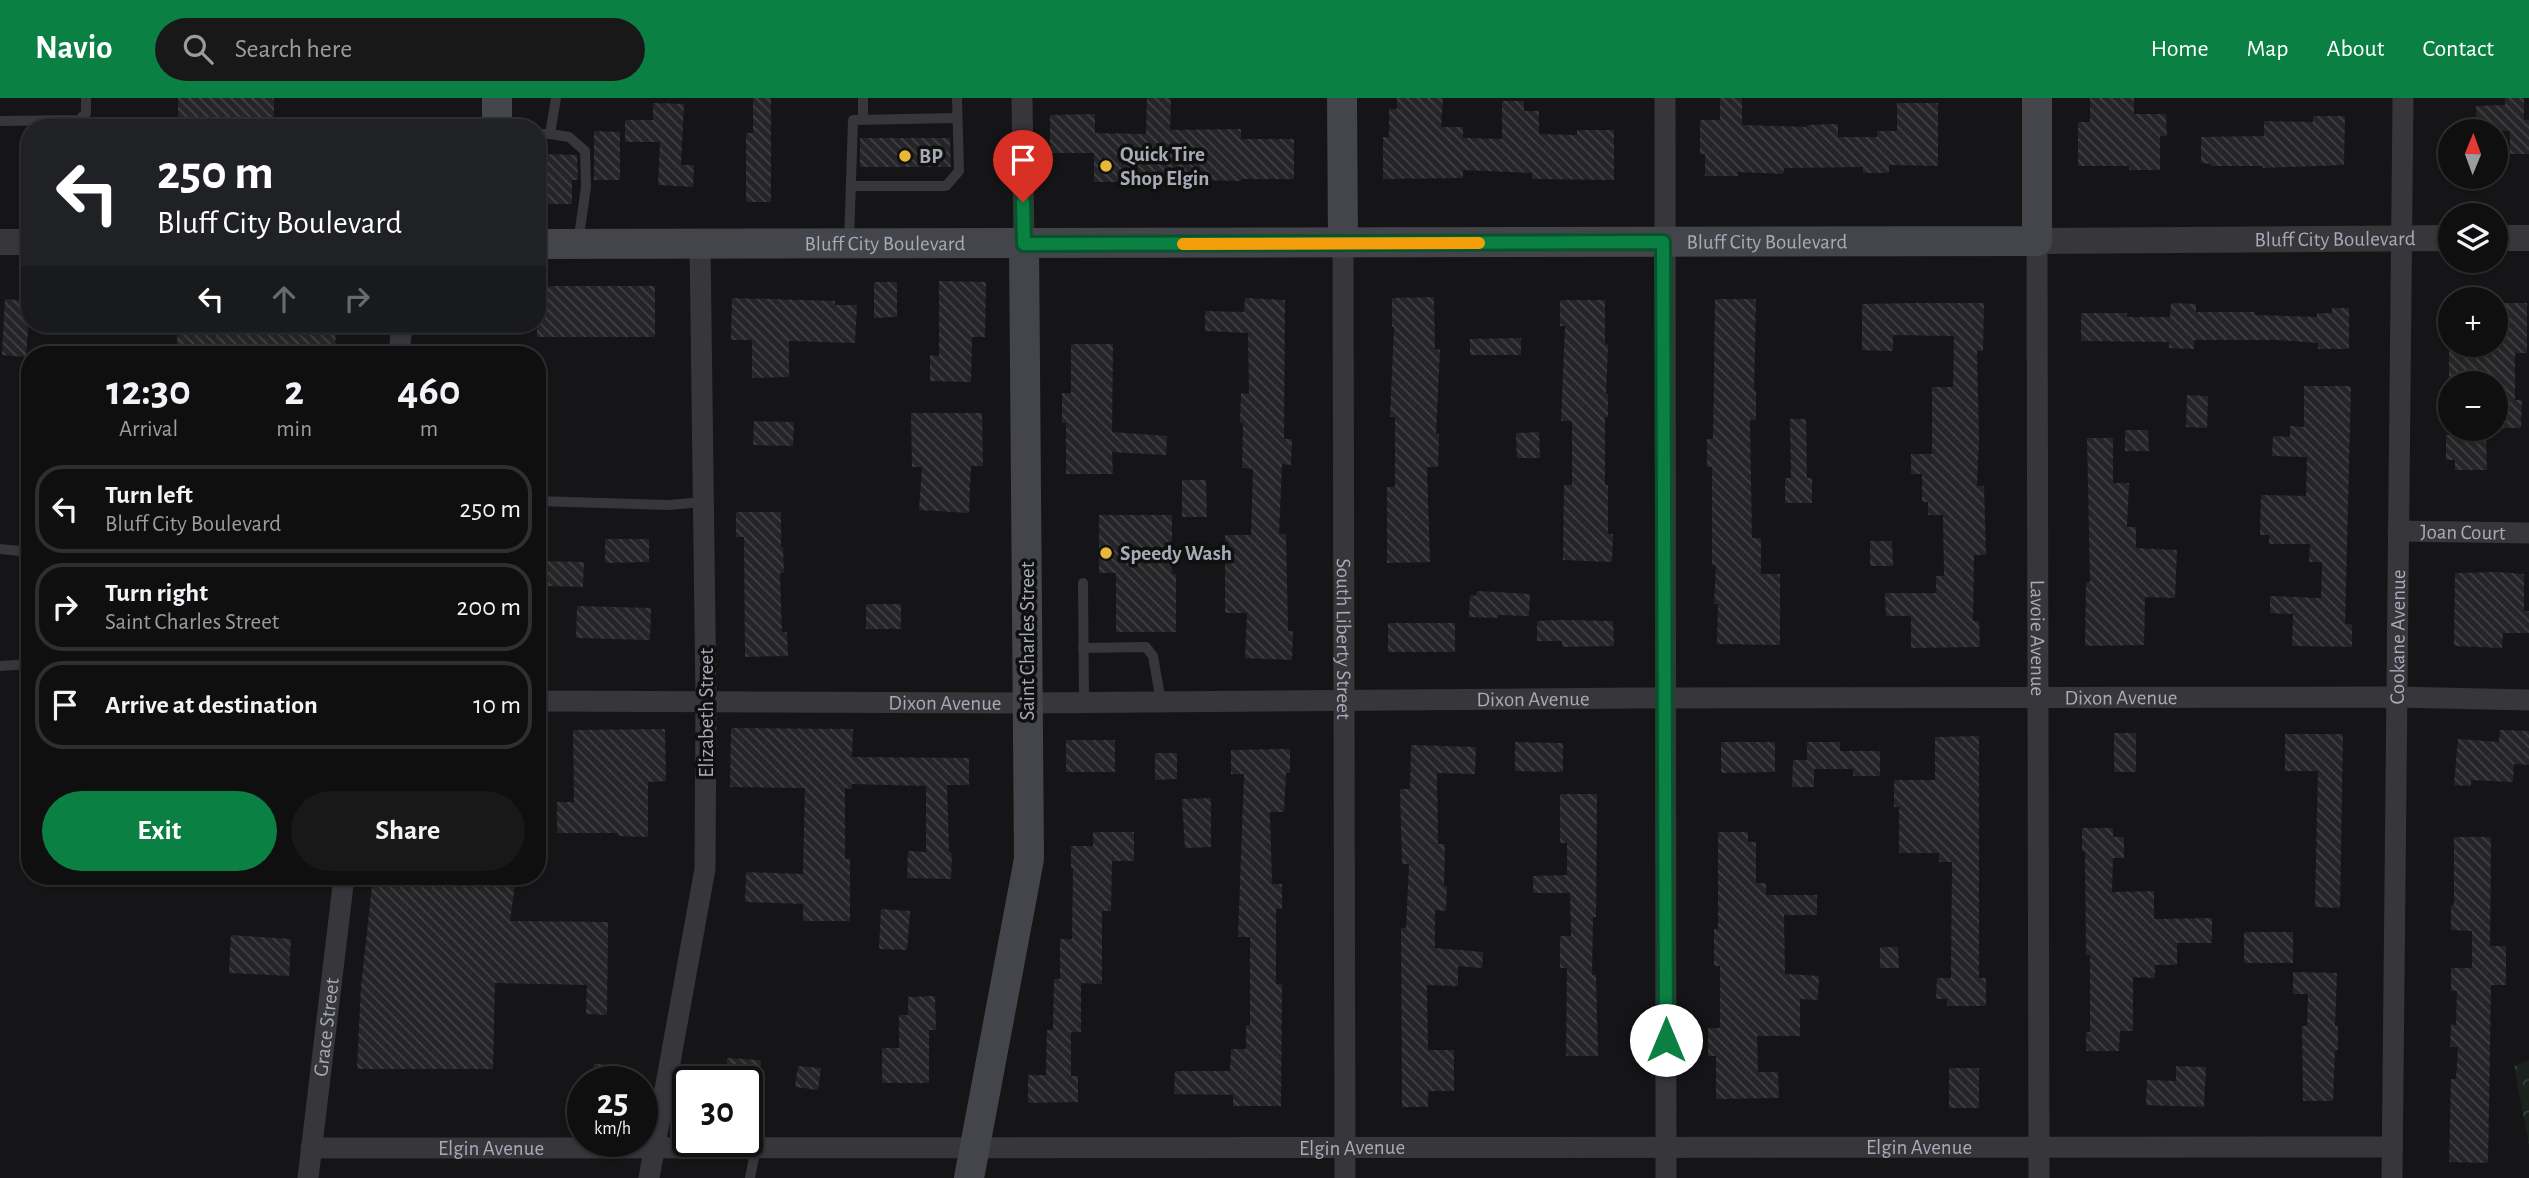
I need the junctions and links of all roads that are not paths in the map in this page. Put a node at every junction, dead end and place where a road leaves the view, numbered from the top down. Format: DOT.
graph roads {
  1 [pos="86,98"];
  2 [pos="497,98"];
  3 [pos="556,98"];
  4 [pos="863,98"];
  5 [pos="957,98"];
  6 [pos="1022,98"];
  7 [pos="1342,98"];
  8 [pos="1665,98"];
  9 [pos="2037,98"];
  10 [pos="2403,98"];
  11 [pos="957,118"];
  12 [pos="80,119"];
  13 [pos="497,119"];
  14 [pos="863,120"];
  15 [pos="0,121"];
  16 [pos="21,121"];
  17 [pos="546,134"];
  18 [pos="550,134"];
  19 [pos="850,186"];
  20 [pos="2401,237"];
  21 [pos="2438,238"];
  22 [pos="2508,238"];
  23 [pos="2529,238"];
  24 [pos="2037,241"];
  25 [pos="0,242"];
  26 [pos="21,242"];
  27 [pos="1663,242"];
  28 [pos="578,243"];
  29 [pos="700,243"];
  30 [pos="848,243"];
  31 [pos="1343,243"];
  32 [pos="546,244"];
  33 [pos="1024,244"];
  34 [pos="546,501"];
  35 [pos="704,502"];
  36 [pos="2398,531"];
  37 [pos="2529,533"];
  38 [pos="0,549"];
  39 [pos="21,551"];
  40 [pos="1083,583"];
  41 [pos="1083,648"];
  42 [pos="21,665"];
  43 [pos="0,666"];
  44 [pos="2396,696"];
  45 [pos="1666,698"];
  46 [pos="2038,699"];
  47 [pos="1346,700"];
  48 [pos="546,701"];
  49 [pos="706,701"];
  50 [pos="2529,701"];
  51 [pos="1084,702"];
  52 [pos="1161,702"];
  53 [pos="1027,703"];
  54 [pos="343,885"];
  55 [pos="658,1130"];
  56 [pos="567,1147"];
  57 [pos="763,1147"];
  58 [pos="974,1147"];
  59 [pos="1666,1147"];
  60 [pos="2392,1147"];
  61 [pos="311,1148"];
  62 [pos="2039,1148"];
  63 [pos="1345,1149"];
  64 [pos="653,1157"];
  65 [pos="754,1157"];
  66 [pos="308,1178"];
  67 [pos="649,1178"];
  68 [pos="750,1178"];
  69 [pos="969,1178"];
  70 [pos="1345,1178"];
  71 [pos="1666,1178"];
  72 [pos="2039,1178"];
  73 [pos="2392,1178"];
  1 -- 12 [label="lane"];
  2 -- 13 [label="main road"];
  3 -- 18 [label="lane"];
  4 -- 14 [label="lane"];
  5 -- 11 [label="lane"];
  6 -- 33 [label="street, Saint Charles Street"];
  7 -- 31 [label="main road, South Liberty Street"];
  8 -- 27 [label="street"];
  9 -- 24 [label="main road, Lavoie Avenue"];
  10 -- 20 [label="street, Cookane Avenue"];
  11 -- 14 [label="lane"];
  11 -- 19 [label="lane"];
  14 -- 19 [label="lane"];
  15 -- 16 [label="lane"];
  17 -- 18 [label="lane"];
  18 -- 28 [label="lane"];
  19 -- 30 [label="lane"];
  20 -- 21 [label="street, Bluff City Boulevard"];
  20 -- 24 [label="street, Bluff City Boulevard"];
  20 -- 36 [label="street, Cookane Avenue"];
  22 -- 23 [label="street"];
  24 -- 27 [label="main road, Bluff City Boulevard"];
  24 -- 46 [label="street, Lavoie Avenue"];
  25 -- 26 [label="street"];
  27 -- 31 [label="main road, Bluff City Boulevard"];
  27 -- 45 [label="street"];
  28 -- 29 [label="main road, Bluff City Boulevard"];
  28 -- 32 [label="main road, Bluff City Boulevard"];
  29 -- 30 [label="main road, Bluff City Boulevard"];
  29 -- 35 [label="street, Elizabeth Street"];
  30 -- 33 [label="main road, Bluff City Boulevard"];
  31 -- 33 [label="main road, Bluff City Boulevard"];
  31 -- 47 [label="street, South Liberty Street"];
  33 -- 53 [label="main road, Saint Charles Street"];
  34 -- 35 [label="lane"];
  35 -- 49 [label="street, Elizabeth Street"];
  36 -- 37 [label="street, Joan Court"];
  36 -- 44 [label="street, Cookane Avenue"];
  38 -- 39 [label="lane"];
  40 -- 41 [label="lane"];
  41 -- 51 [label="lane"];
  41 -- 52 [label="lane"];
  42 -- 43 [label="lane"];
  44 -- 46 [label="street, Dixon Avenue"];
  44 -- 50 [label="street, Dixon Avenue"];
  44 -- 60 [label="street, Cookane Avenue"];
  45 -- 46 [label="street, Dixon Avenue"];
  45 -- 47 [label="street, Dixon Avenue"];
  45 -- 59 [label="street"];
  46 -- 62 [label="street, Lavoie Avenue"];
  47 -- 52 [label="street, Dixon Avenue"];
  47 -- 63 [label="street, South Liberty Street"];
  48 -- 49 [label="street, Dixon Avenue"];
  49 -- 53 [label="street, Dixon Avenue"];
  49 -- 55 [label="street, Elizabeth Street"];
  51 -- 52 [label="street, Dixon Avenue"];
  51 -- 53 [label="street, Dixon Avenue"];
  53 -- 58 [label="main road, Saint Charles Street"];
  54 -- 61 [label="street, Grace Street"];
  56 -- 61 [label="street, Elgin Avenue"];
  57 -- 58 [label="street, Elgin Avenue"];
  58 -- 63 [label="street, Elgin Avenue"];
  58 -- 69 [label="main road, Saint Charles Street"];
  59 -- 62 [label="street, Elgin Avenue"];
  59 -- 63 [label="street, Elgin Avenue"];
  59 -- 71 [label="street"];
  60 -- 62 [label="street, Elgin Avenue"];
  60 -- 73 [label="street, Cookane Avenue"];
  61 -- 66 [label="street, Grace Street"];
  62 -- 72 [label="street, Lavoie Avenue"];
  63 -- 70 [label="street, South Liberty Street"];
  64 -- 67 [label="street, Elizabeth Street"];
  65 -- 68 [label="lane"];
}
